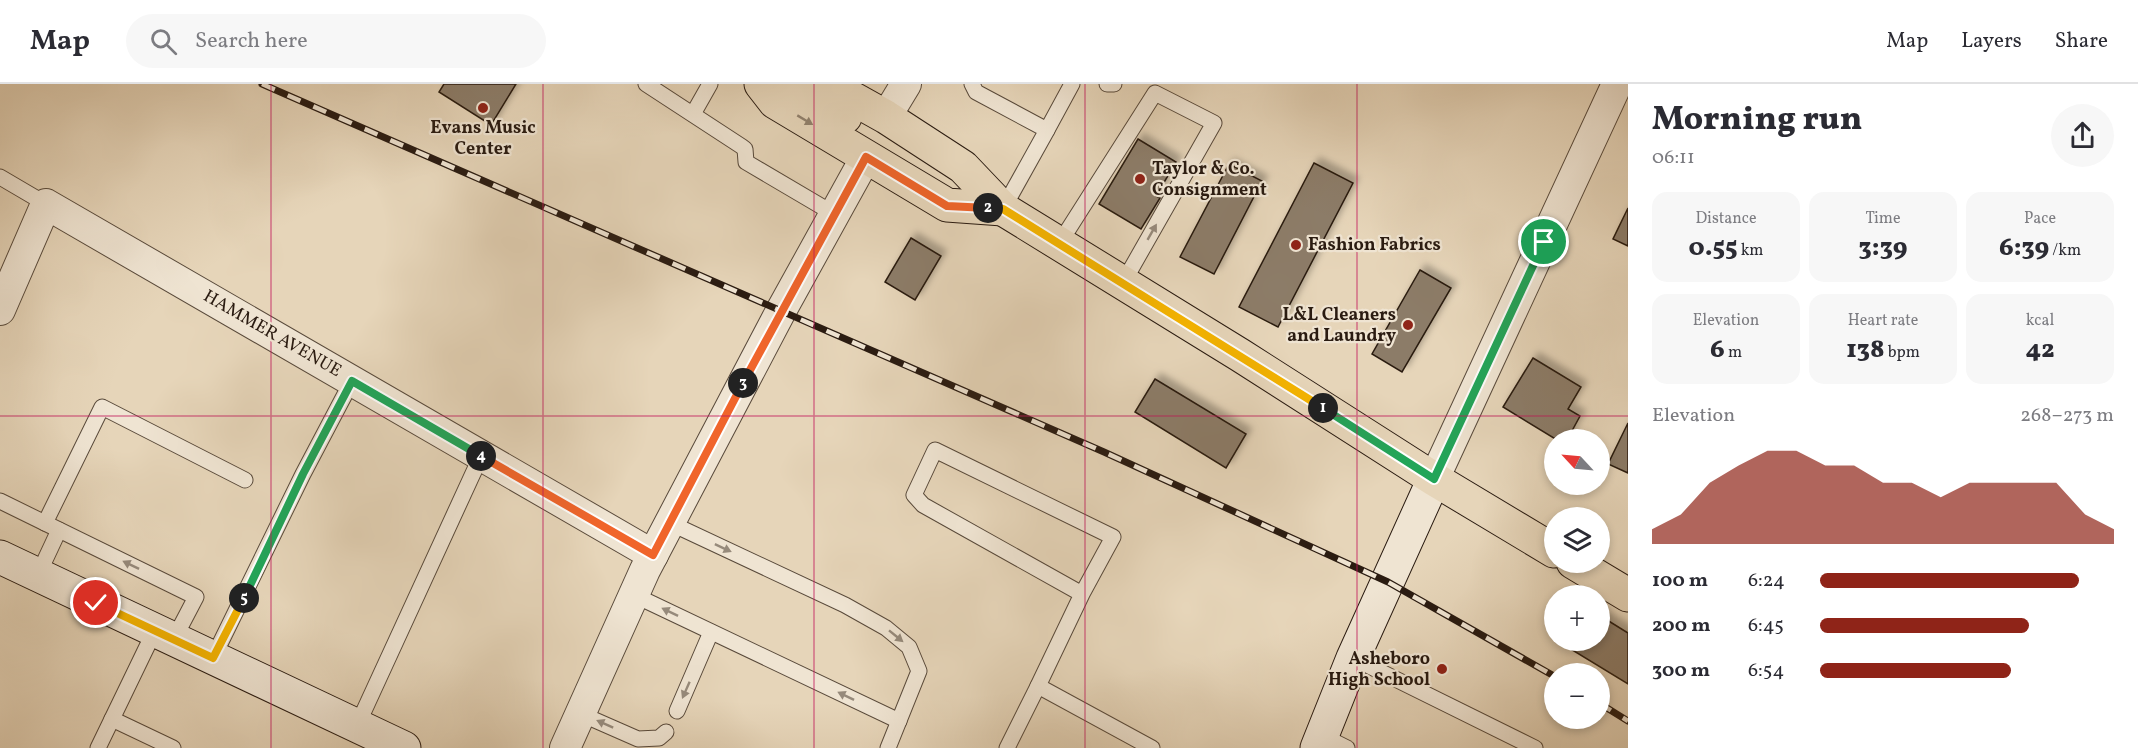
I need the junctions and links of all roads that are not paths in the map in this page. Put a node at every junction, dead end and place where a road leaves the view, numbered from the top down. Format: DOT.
graph roads {
  1 [pos="646,84"];
  2 [pos="710,84"];
  3 [pos="761,84"];
  4 [pos="790,84"];
  5 [pos="827,84"];
  6 [pos="906,84"];
  7 [pos="972,84"];
  8 [pos="1072,84"];
  9 [pos="1107,84"];
  10 [pos="1114,84"];
  11 [pos="1617,84"];
  12 [pos="693,114"];
  13 [pos="886,117"];
  14 [pos="1047,130"];
  15 [pos="866,157"];
  16 [pos="0,177"];
  17 [pos="978,183"];
  18 [pos="46,204"];
  19 [pos="1003,209"];
  20 [pos="836,216"];
  21 [pos="1059,244"];
  22 [pos="1123,283"];
  23 [pos="0,310"];
  24 [pos="352,381"];
  25 [pos="481,456"];
  26 [pos="1434,479"];
  27 [pos="245,480"];
  28 [pos="0,501"];
  29 [pos="670,523"];
  30 [pos="52,526"];
  31 [pos="1544,545"];
  32 [pos="653,555"];
  33 [pos="0,557"];
  34 [pos="1591,573"];
  35 [pos="38,575"];
  36 [pos="1082,594"];
  37 [pos="634,595"];
  38 [pos="1628,595"];
  39 [pos="711,632"];
  40 [pos="164,634"];
  41 [pos="213,658"];
  42 [pos="1353,658"];
  43 [pos="1038,686"];
  44 [pos="677,711"];
  45 [pos="581,714"];
  46 [pos="112,719"];
  47 [pos="899,721"];
  48 [pos="357,726"];
  49 [pos="666,732"];
  50 [pos="1329,744"];
  51 [pos="98,748"];
  52 [pos="173,748"];
  53 [pos="404,748"];
  54 [pos="565,748"];
  55 [pos="888,748"];
  56 [pos="1007,748"];
  57 [pos="1152,748"];
  58 [pos="1534,748"];
  1 -- 12 [label="lane"];
  2 -- 12 [label="lane"];
  3 -- 15 [label="main road, one-way"];
  4 -- 13 [label="main road"];
  5 -- 13 [label="main road"];
  6 -- 13 [label="street"];
  7 -- 14 [label="lane"];
  8 -- 14 [label="lane"];
  9 -- 10 [label="lane"];
  11 -- 26 [label="street"];
  12 -- 20 [label="lane"];
  13 -- 17 [label="main road"];
  14 -- 19 [label="lane"];
  15 -- 17 [label="main road"];
  15 -- 19 [label="main road"];
  15 -- 20 [label="street"];
  16 -- 18 [label="lane"];
  17 -- 19 [label="main road"];
  18 -- 23 [label="street"];
  18 -- 24 [label="street, HAMMER AVENUE"];
  19 -- 21 [label="main road"];
  20 -- 29 [label="street"];
  21 -- 22 [label="main road"];
  22 -- 21 [label="lane, one-way"];
  22 -- 26 [label="main road"];
  24 -- 25 [label="street, HAMMER AVENUE"];
  24 -- 41 [label="lane"];
  25 -- 32 [label="street, HAMMER AVENUE"];
  25 -- 48 [label="lane"];
  26 -- 31 [label="main road"];
  26 -- 42 [label="street"];
  27 -- 30 [label="lane"];
  28 -- 30 [label="lane"];
  29 -- 32 [label="street"];
  29 -- 47 [label="lane, one-way"];
  30 -- 35 [label="lane"];
  40 -- 30 [label="lane, one-way"];
  32 -- 37 [label="street"];
  33 -- 35 [label="street"];
  34 -- 38 [label="main road"];
  35 -- 40 [label="street"];
  36 -- 36 [label="lane"];
  36 -- 43 [label="lane"];
  39 -- 37 [label="lane, one-way"];
  37 -- 45 [label="street"];
  39 -- 44 [label="lane, one-way"];
  47 -- 39 [label="lane, one-way"];
  40 -- 41 [label="street"];
  40 -- 46 [label="lane"];
  41 -- 48 [label="street"];
  42 -- 50 [label="street"];
  42 -- 58 [label="lane"];
  43 -- 56 [label="lane"];
  43 -- 57 [label="lane"];
  49 -- 45 [label="lane, one-way"];
  45 -- 54 [label="street"];
  46 -- 51 [label="lane"];
  46 -- 52 [label="lane"];
  47 -- 55 [label="lane"];
  48 -- 53 [label="street"];
}
